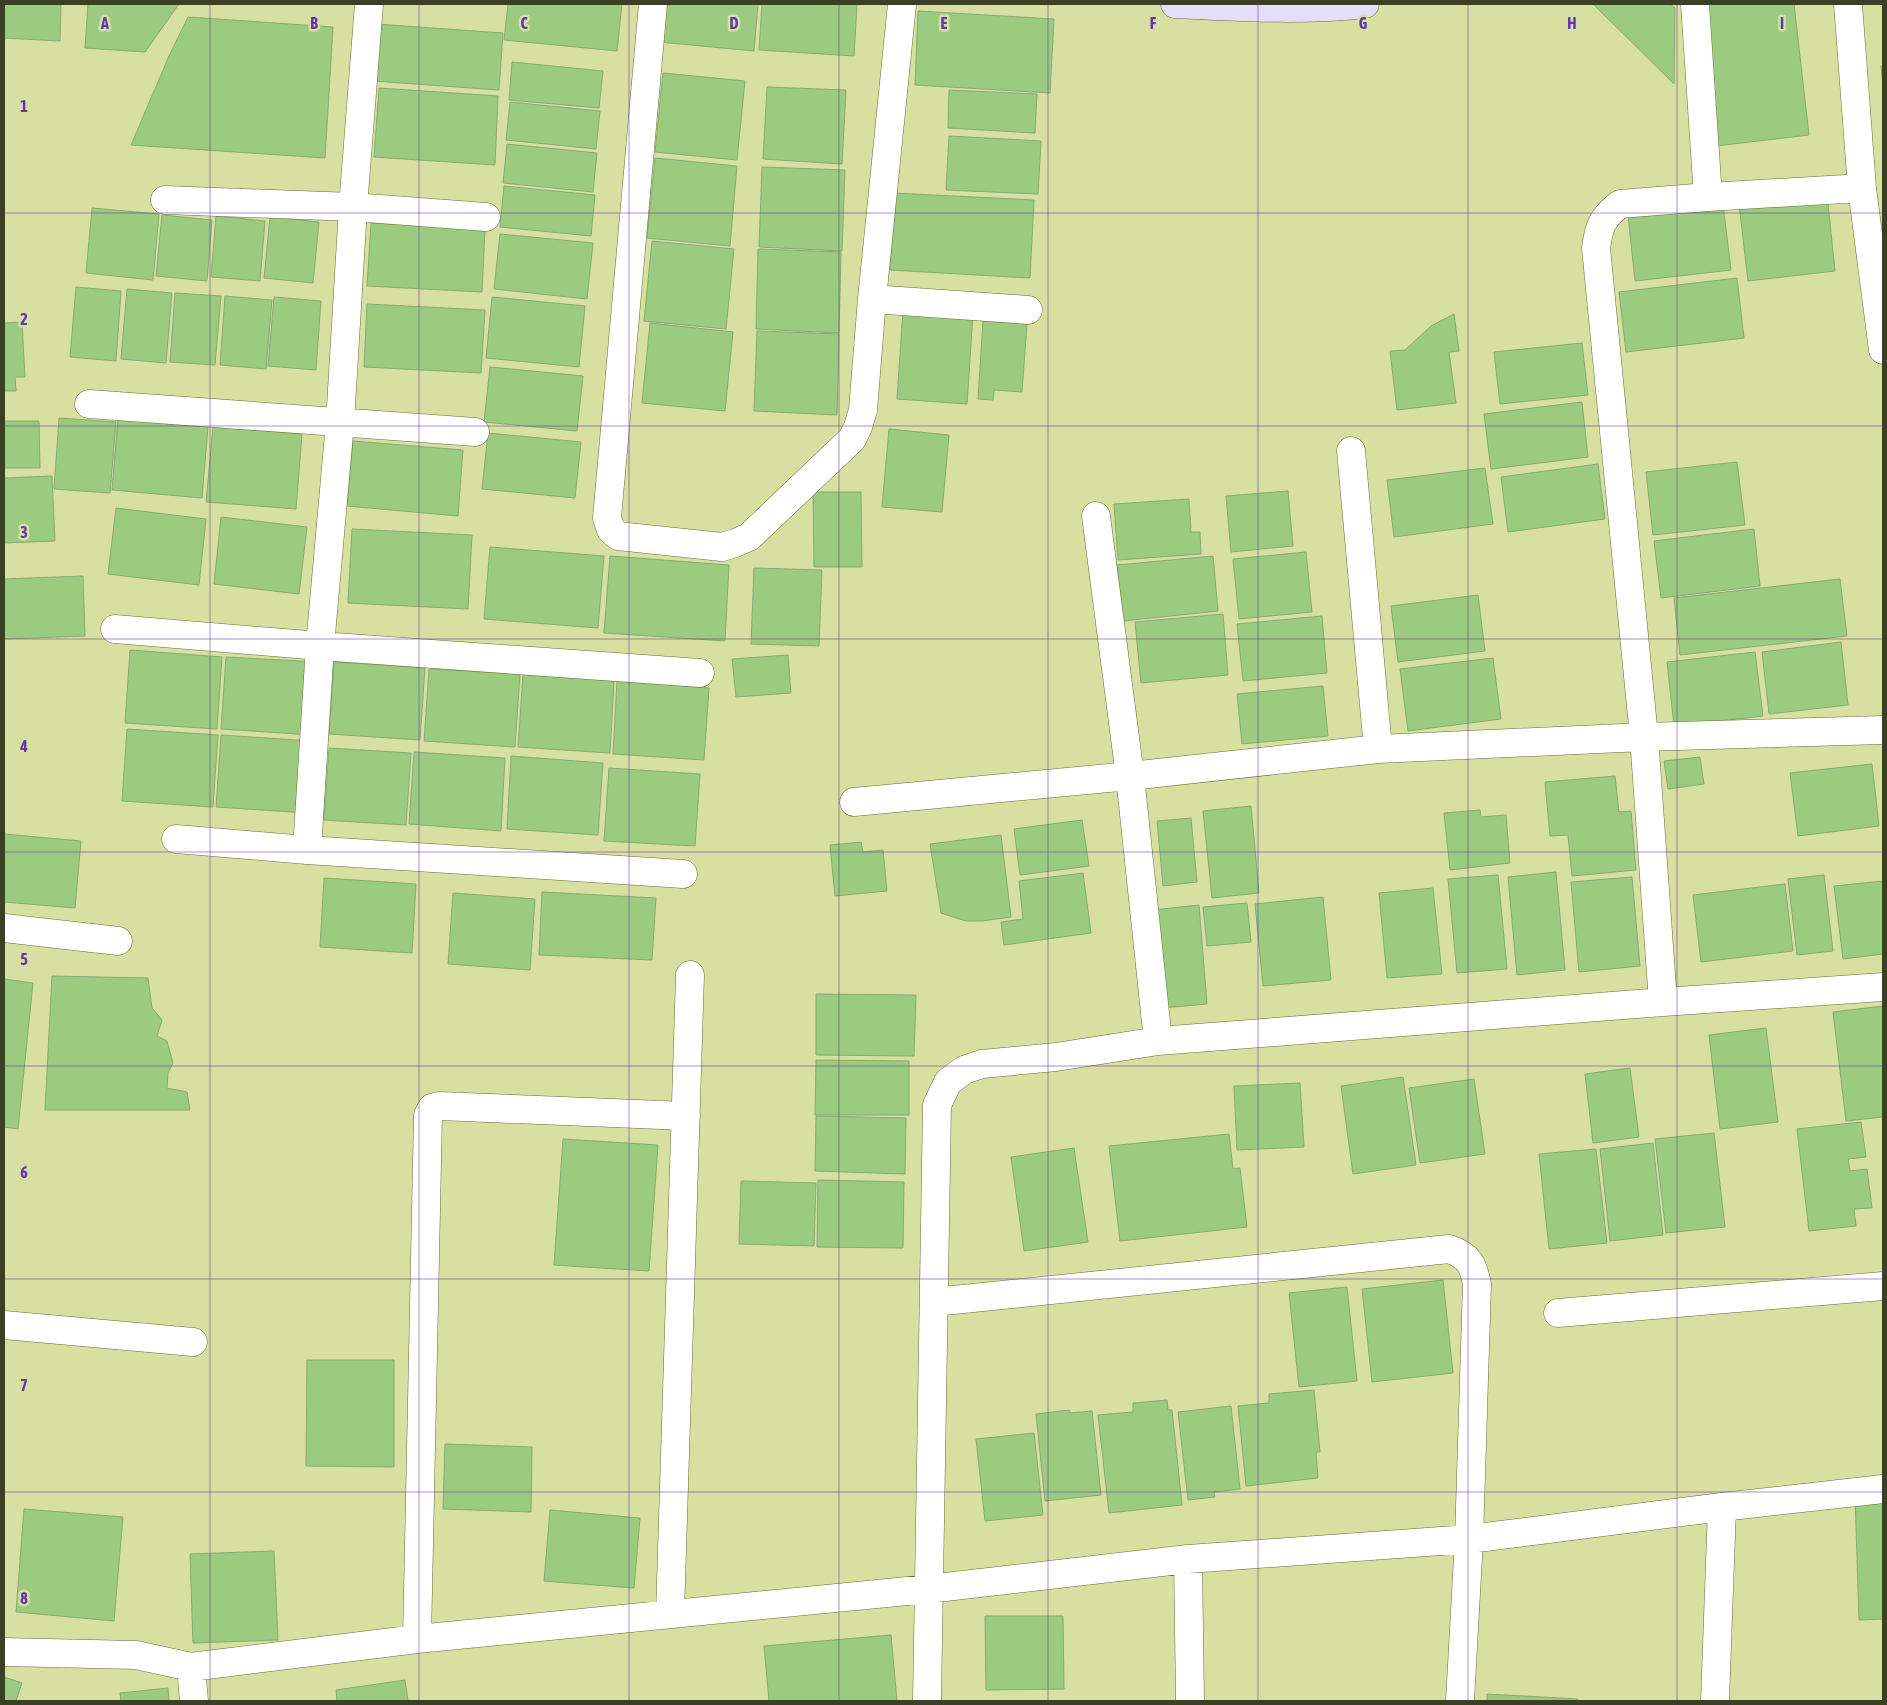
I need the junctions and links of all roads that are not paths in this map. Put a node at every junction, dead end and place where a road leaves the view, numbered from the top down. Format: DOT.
graph roads {
  1 [pos="368,4"];
  2 [pos="653,4"];
  3 [pos="902,4"];
  4 [pos="1175,4"];
  5 [pos="1365,4"];
  6 [pos="1695,4"];
  7 [pos="1848,4"];
  8 [pos="1862,188"];
  9 [pos="1708,197"];
  10 [pos="165,200"];
  11 [pos="353,207"];
  12 [pos="486,217"];
  13 [pos="872,299"];
  14 [pos="1028,310"];
  15 [pos="1883,350"];
  16 [pos="89,404"];
  17 [pos="340,423"];
  18 [pos="475,432"];
  19 [pos="1351,451"];
  20 [pos="1096,516"];
  21 [pos="115,629"];
  22 [pos="320,646"];
  23 [pos="700,673"];
  24 [pos="1883,730"];
  25 [pos="1644,737"];
  26 [pos="1378,749"];
  27 [pos="1130,776"];
  28 [pos="854,802"];
  29 [pos="176,839"];
  30 [pos="307,850"];
  31 [pos="682,874"];
  32 [pos="4,928"];
  33 [pos="118,941"];
  34 [pos="690,975"];
  35 [pos="1883,987"];
  36 [pos="1664,1002"];
  37 [pos="1158,1041"];
  38 [pos="686,1116"];
  39 [pos="1883,1286"];
  40 [pos="934,1302"];
  41 [pos="1558,1313"];
  42 [pos="4,1325"];
  43 [pos="193,1342"];
  44 [pos="1883,1489"];
  45 [pos="1722,1507"];
  46 [pos="1470,1539"];
  47 [pos="1188,1559"];
  48 [pos="928,1589"];
  49 [pos="670,1614"];
  50 [pos="417,1639"];
  51 [pos="4,1652"];
  52 [pos="191,1667"];
  53 [pos="194,1701"];
  54 [pos="926,1701"];
  55 [pos="1190,1701"];
  56 [pos="1460,1701"];
  57 [pos="1715,1701"];
  1 -- 11 [label="street"];
  2 -- 13 [label="street"];
  3 -- 13 [label="street"];
  4 -- 5 [label="main road"];
  6 -- 9 [label="street"];
  7 -- 8 [label="street"];
  8 -- 9 [label="street"];
  8 -- 15 [label="street"];
  9 -- 25 [label="street"];
  10 -- 11 [label="street"];
  11 -- 12 [label="street"];
  11 -- 17 [label="street"];
  13 -- 14 [label="street"];
  16 -- 17 [label="street"];
  17 -- 18 [label="street"];
  17 -- 22 [label="street"];
  19 -- 26 [label="street"];
  20 -- 27 [label="street"];
  21 -- 22 [label="street"];
  22 -- 23 [label="street"];
  22 -- 30 [label="street"];
  24 -- 25 [label="street"];
  25 -- 26 [label="street"];
  25 -- 36 [label="street"];
  26 -- 27 [label="street"];
  27 -- 28 [label="street"];
  27 -- 37 [label="street"];
  29 -- 30 [label="street"];
  30 -- 31 [label="street"];
  32 -- 33 [label="street"];
  34 -- 38 [label="street"];
  35 -- 36 [label="street"];
  36 -- 37 [label="street"];
  37 -- 40 [label="street"];
  38 -- 49 [label="street"];
  38 -- 50 [label="street"];
  39 -- 41 [label="street"];
  40 -- 46 [label="street"];
  40 -- 48 [label="street"];
  42 -- 43 [label="street"];
  44 -- 45 [label="street"];
  45 -- 46 [label="street"];
  45 -- 57 [label="street"];
  46 -- 47 [label="street"];
  46 -- 56 [label="street"];
  47 -- 48 [label="street"];
  47 -- 55 [label="street"];
  48 -- 49 [label="street"];
  48 -- 54 [label="street"];
  49 -- 50 [label="street"];
  50 -- 52 [label="street"];
  51 -- 52 [label="street"];
  52 -- 53 [label="street"];
}
